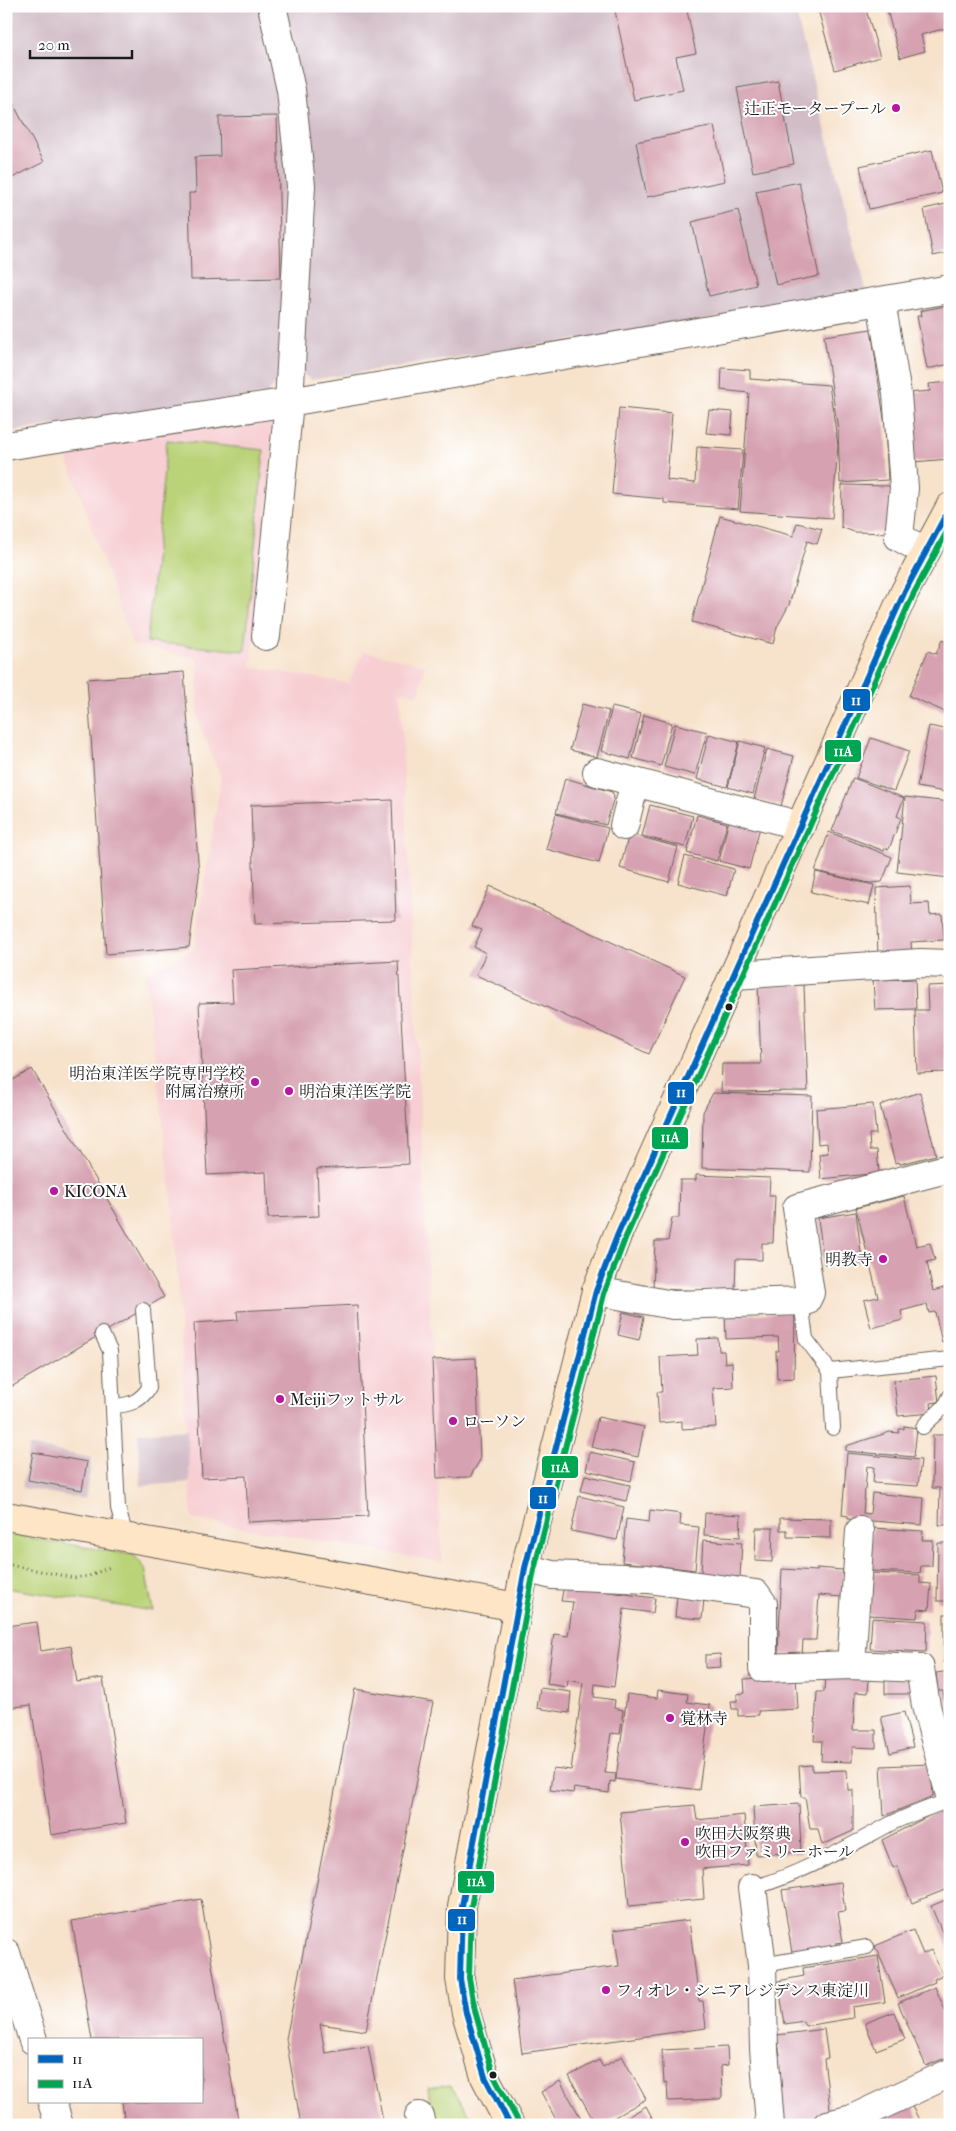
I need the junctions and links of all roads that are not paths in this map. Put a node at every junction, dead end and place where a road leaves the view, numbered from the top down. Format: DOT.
graph roads {
  1 [pos="272,6"];
  2 [pos="950,289"];
  3 [pos="881,302"];
  4 [pos="289,402"];
  5 [pos="6,446"];
  6 [pos="950,507"];
  7 [pos="926,552"];
  8 [pos="266,636"];
  9 [pos="597,772"];
  10 [pos="635,782"];
  11 [pos="624,826"];
  12 [pos="801,826"];
  13 [pos="950,964"];
  14 [pos="734,975"];
  15 [pos="950,1168"];
  16 [pos="596,1291"];
  17 [pos="801,1301"];
  18 [pos="142,1310"];
  19 [pos="102,1334"];
  20 [pos="950,1359"];
  21 [pos="830,1371"];
  22 [pos="950,1396"];
  23 [pos="113,1406"];
  24 [pos="923,1427"];
  25 [pos="833,1428"];
  26 [pos="6,1516"];
  27 [pos="860,1532"];
  28 [pos="126,1537"];
  29 [pos="525,1568"];
  30 [pos="517,1608"];
  31 [pos="852,1665"];
  32 [pos="950,1795"];
  33 [pos="950,1800"];
  34 [pos="752,1888"];
  35 [pos="867,1947"];
  36 [pos="6,1953"];
  37 [pos="762,1964"];
  38 [pos="32,2038"];
  39 [pos="950,2073"];
  40 [pos="53,2104"];
  41 [pos="59,2125"];
  42 [pos="510,2125"];
  43 [pos="770,2125"];
  44 [pos="827,2125"];
  1 -- 4 [label="street"];
  2 -- 3 [label="street"];
  3 -- 4 [label="street"];
  3 -- 7 [label="street"];
  4 -- 5 [label="street"];
  4 -- 8 [label="street"];
  6 -- 7 [label="street"];
  7 -- 12 [label="street"];
  9 -- 10 [label="street"];
  10 -- 11 [label="street"];
  10 -- 12 [label="street"];
  12 -- 14 [label="street"];
  13 -- 14 [label="street"];
  14 -- 16 [label="street"];
  15 -- 17 [label="street"];
  16 -- 17 [label="street"];
  16 -- 29 [label="street"];
  17 -- 21 [label="lane"];
  18 -- 23 [label="lane"];
  19 -- 23 [label="lane"];
  20 -- 21 [label="lane"];
  21 -- 25 [label="lane"];
  22 -- 24 [label="lane"];
  23 -- 28 [label="lane"];
  26 -- 28 [label="street"];
  27 -- 31 [label="street"];
  28 -- 30 [label="street"];
  29 -- 30 [label="street"];
  29 -- 31 [label="street"];
  30 -- 42 [label="street"];
  31 -- 32 [label="street"];
  33 -- 34 [label="lane"];
  34 -- 37 [label="street"];
  35 -- 37 [label="lane"];
  36 -- 38 [label="street"];
  37 -- 43 [label="street"];
  39 -- 44 [label="street"];
  40 -- 41 [label="street"];
}
